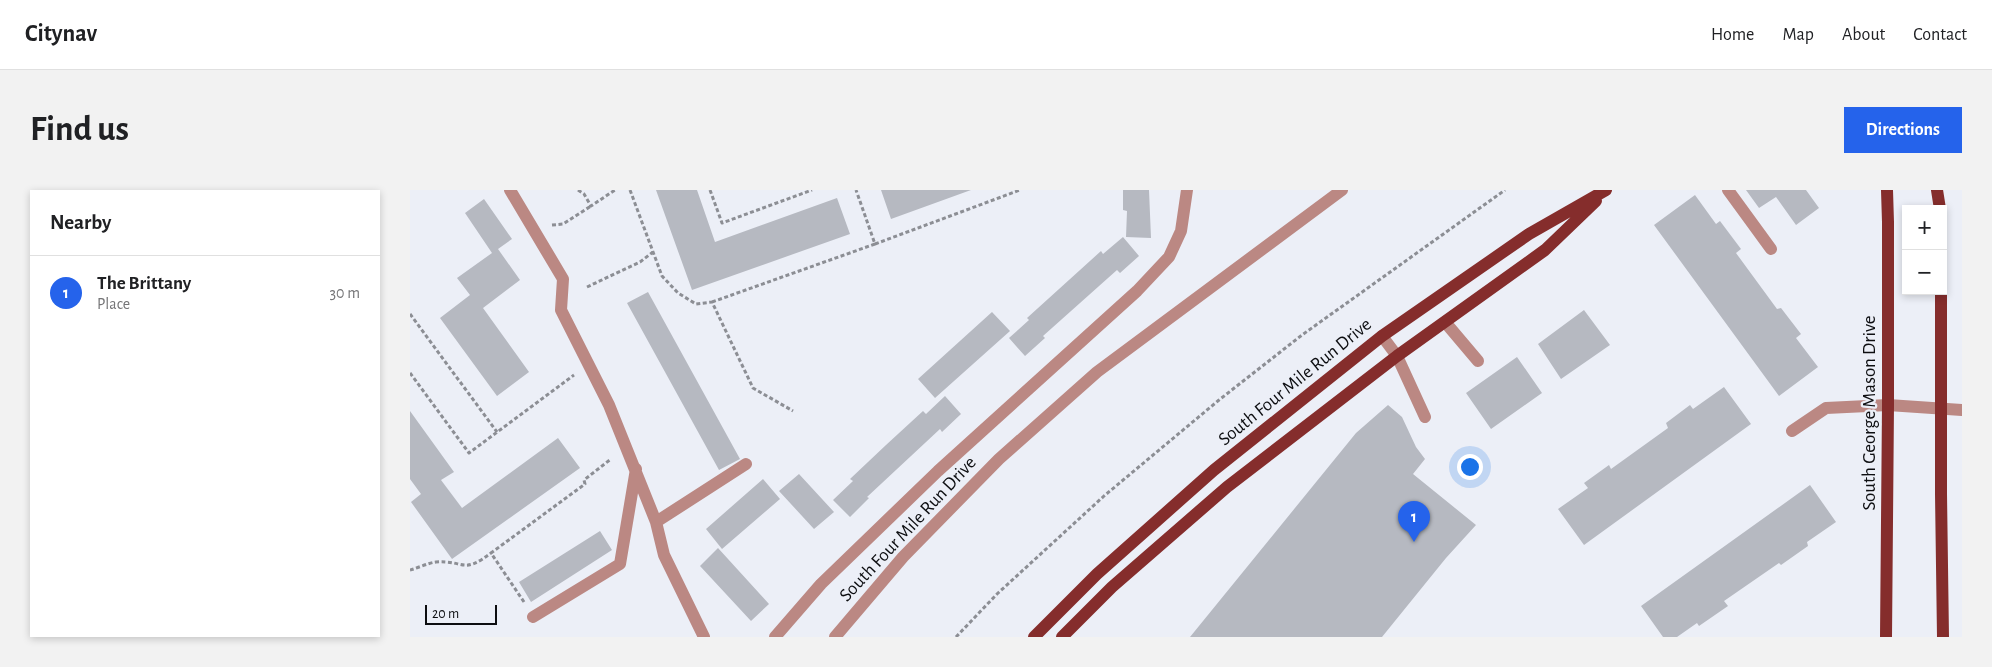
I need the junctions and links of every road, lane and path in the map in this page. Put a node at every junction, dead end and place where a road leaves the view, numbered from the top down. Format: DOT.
graph roads {
  1 [pos="510,190"];
  2 [pos="578,190"];
  3 [pos="614,190"];
  4 [pos="630,190"];
  5 [pos="710,190"];
  6 [pos="812,190"];
  7 [pos="856,190"];
  8 [pos="1020,190"];
  9 [pos="1187,190"];
  10 [pos="1505,190"];
  11 [pos="1607,190"];
  12 [pos="1728,190"];
  13 [pos="1887,190"];
  14 [pos="1937,190"];
  15 [pos="1337,191"];
  16 [pos="1939,205"];
  17 [pos="591,206"];
  18 [pos="533,228"];
  19 [pos="874,244"];
  20 [pos="1771,249"];
  21 [pos="653,252"];
  22 [pos="587,287"];
  23 [pos="1941,295"];
  24 [pos="712,302"];
  25 [pos="410,314"];
  26 [pos="1445,322"];
  27 [pos="1382,336"];
  28 [pos="1397,356"];
  29 [pos="1478,361"];
  30 [pos="589,364"];
  31 [pos="410,373"];
  32 [pos="1888,405"];
  33 [pos="1942,410"];
  34 [pos="1962,410"];
  35 [pos="793,411"];
  36 [pos="1425,416"];
  37 [pos="1792,431"];
  38 [pos="497,432"];
  39 [pos="628,449"];
  40 [pos="746,464"];
  41 [pos="636,469"];
  42 [pos="656,522"];
  43 [pos="491,553"];
  44 [pos="410,570"];
  45 [pos="533,617"];
  46 [pos="704,637"];
  47 [pos="775,637"];
  48 [pos="835,637"];
  49 [pos="956,637"];
  50 [pos="1034,637"];
  51 [pos="1062,637"];
  52 [pos="1886,637"];
  53 [pos="1943,637"];
  1 -- 18 [label="street"];
  2 -- 17 [label="path"];
  3 -- 17 [label="path"];
  4 -- 21 [label="path"];
  5 -- 6 [label="path"];
  7 -- 19 [label="path"];
  8 -- 19 [label="path"];
  9 -- 47 [label="street"];
  10 -- 49 [label="path"];
  11 -- 26 [label="main road, South Four Mile Run Drive"];
  11 -- 27 [label="main road, South Four Mile Run Drive"];
  12 -- 20 [label="street"];
  13 -- 32 [label="main road, South George Mason Drive"];
  14 -- 16 [label="main road"];
  15 -- 48 [label="street, South Four Mile Run Drive"];
  17 -- 18 [label="path"];
  18 -- 30 [label="street"];
  19 -- 24 [label="path"];
  21 -- 22 [label="path"];
  21 -- 24 [label="path"];
  23 -- 33 [label="main road"];
  24 -- 35 [label="path"];
  25 -- 38 [label="path"];
  26 -- 28 [label="main road, South Four Mile Run Drive"];
  26 -- 29 [label="street"];
  27 -- 28 [label="street"];
  27 -- 50 [label="main road, South Four Mile Run Drive"];
  28 -- 36 [label="street"];
  28 -- 51 [label="main road, South Four Mile Run Drive"];
  30 -- 38 [label="path"];
  30 -- 39 [label="street"];
  31 -- 38 [label="path"];
  32 -- 33 [label="street"];
  32 -- 37 [label="street"];
  32 -- 52 [label="main road, South George Mason Drive"];
  33 -- 34 [label="street"];
  33 -- 53 [label="main road"];
  39 -- 41 [label="street"];
  39 -- 43 [label="path"];
  40 -- 42 [label="street"];
  41 -- 42 [label="street"];
  41 -- 45 [label="street"];
  42 -- 46 [label="street"];
  43 -- 44 [label="path"];
  43 -- 45 [label="path"];
}
